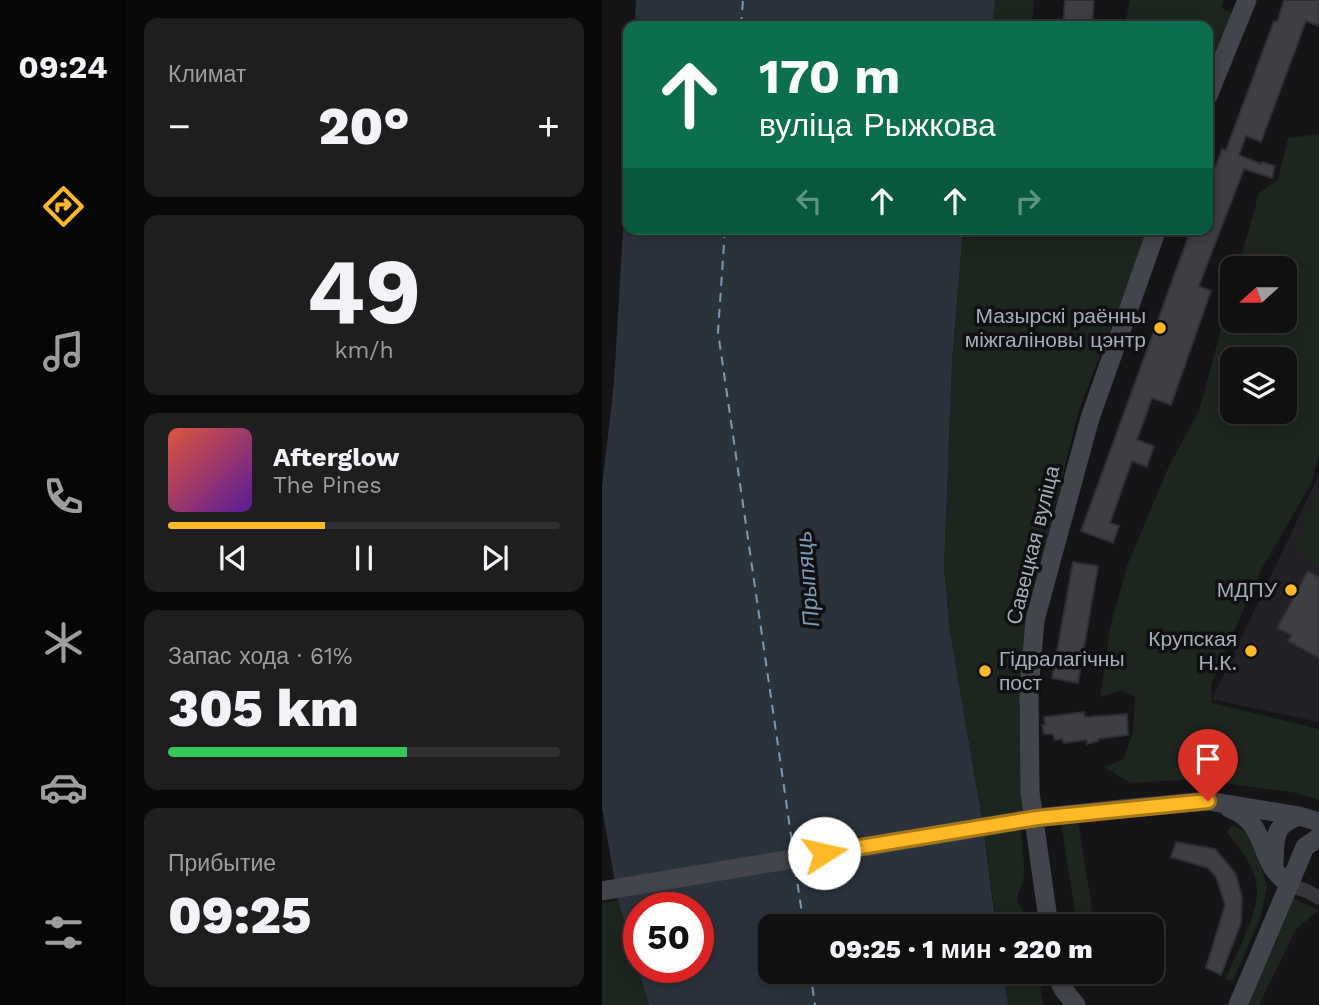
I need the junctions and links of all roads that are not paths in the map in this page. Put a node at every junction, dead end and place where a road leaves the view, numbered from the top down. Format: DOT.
graph roads {
  1 [pos="1247,0"];
  2 [pos="1213,84"];
  3 [pos="1155,235"];
  4 [pos="1208,801"];
  5 [pos="1299,816"];
  6 [pos="1319,822"];
  7 [pos="1319,837"];
  8 [pos="1274,869"];
  9 [pos="1288,885"];
  10 [pos="602,891"];
  11 [pos="1319,898"];
  12 [pos="1047,914"];
  13 [pos="1056,984"];
  14 [pos="1057,984"];
  15 [pos="1060,984"];
  16 [pos="1059,1005"];
  17 [pos="1066,1005"];
  18 [pos="1076,1005"];
  19 [pos="1238,1005"];
  1 -- 2 [label="main road"];
  3 -- 12 [label="main road, Савецкая вуліца"];
  4 -- 5 [label="main road"];
  4 -- 8 [label="main road"];
  4 -- 10 [label="main road, bridge"];
  5 -- 6 [label="main road"];
  5 -- 8 [label="main road"];
  5 -- 9 [label="main road"];
  7 -- 9 [label="main road"];
  8 -- 9 [label="main road"];
  9 -- 11 [label="street"];
  9 -- 19 [label="main road"];
  13 -- 16 [label="main road"];
  14 -- 17 [label="main road"];
  15 -- 18 [label="main road"];
}
